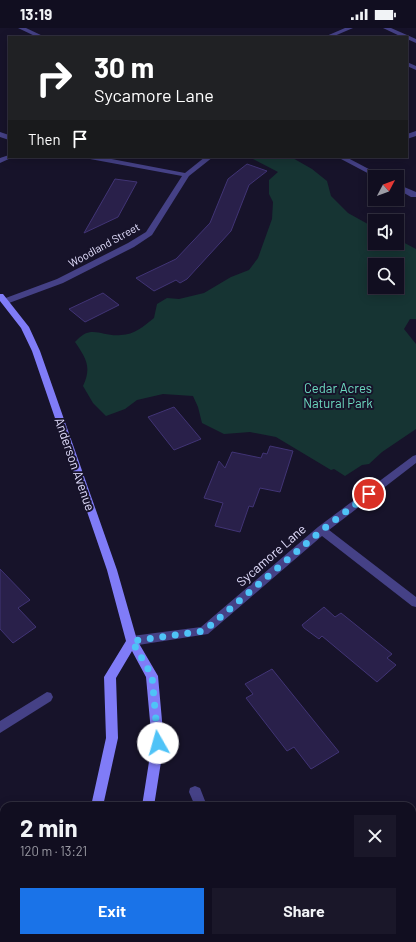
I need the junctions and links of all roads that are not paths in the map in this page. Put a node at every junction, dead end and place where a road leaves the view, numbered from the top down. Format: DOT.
graph roads {
  1 [pos="21,28"];
  2 [pos="350,28"];
  3 [pos="386,28"];
  4 [pos="337,33"];
  5 [pos="40,36"];
  6 [pos="330,36"];
  7 [pos="344,36"];
  8 [pos="404,36"];
  9 [pos="95,158"];
  10 [pos="208,158"];
  11 [pos="342,158"];
  12 [pos="368,171"];
  13 [pos="186,175"];
  14 [pos="404,190"];
  15 [pos="416,194"];
  16 [pos="3,299"];
  17 [pos="416,458"];
  18 [pos="322,530"];
  19 [pos="416,603"];
  20 [pos="132,641"];
  21 [pos="47,697"];
  22 [pos="0,728"];
  23 [pos="195,792"];
  24 [pos="98,802"];
  25 [pos="149,802"];
  26 [pos="199,802"];
  1 -- 5 [label="street"];
  2 -- 4 [label="street"];
  3 -- 8 [label="street"];
  4 -- 6 [label="street"];
  4 -- 7 [label="street"];
  9 -- 13 [label="street"];
  10 -- 13 [label="street, Woodland Street"];
  11 -- 12 [label="street"];
  13 -- 16 [label="street, Woodland Street"];
  14 -- 15 [label="street"];
  16 -- 20 [label="main road, Anderson Avenue"];
  17 -- 18 [label="street, Sycamore Lane"];
  18 -- 19 [label="street"];
  18 -- 20 [label="street, Sycamore Lane"];
  20 -- 24 [label="main road"];
  20 -- 25 [label="main road, Anderson Avenue"];
  21 -- 22 [label="street"];
  23 -- 26 [label="street"];
}
